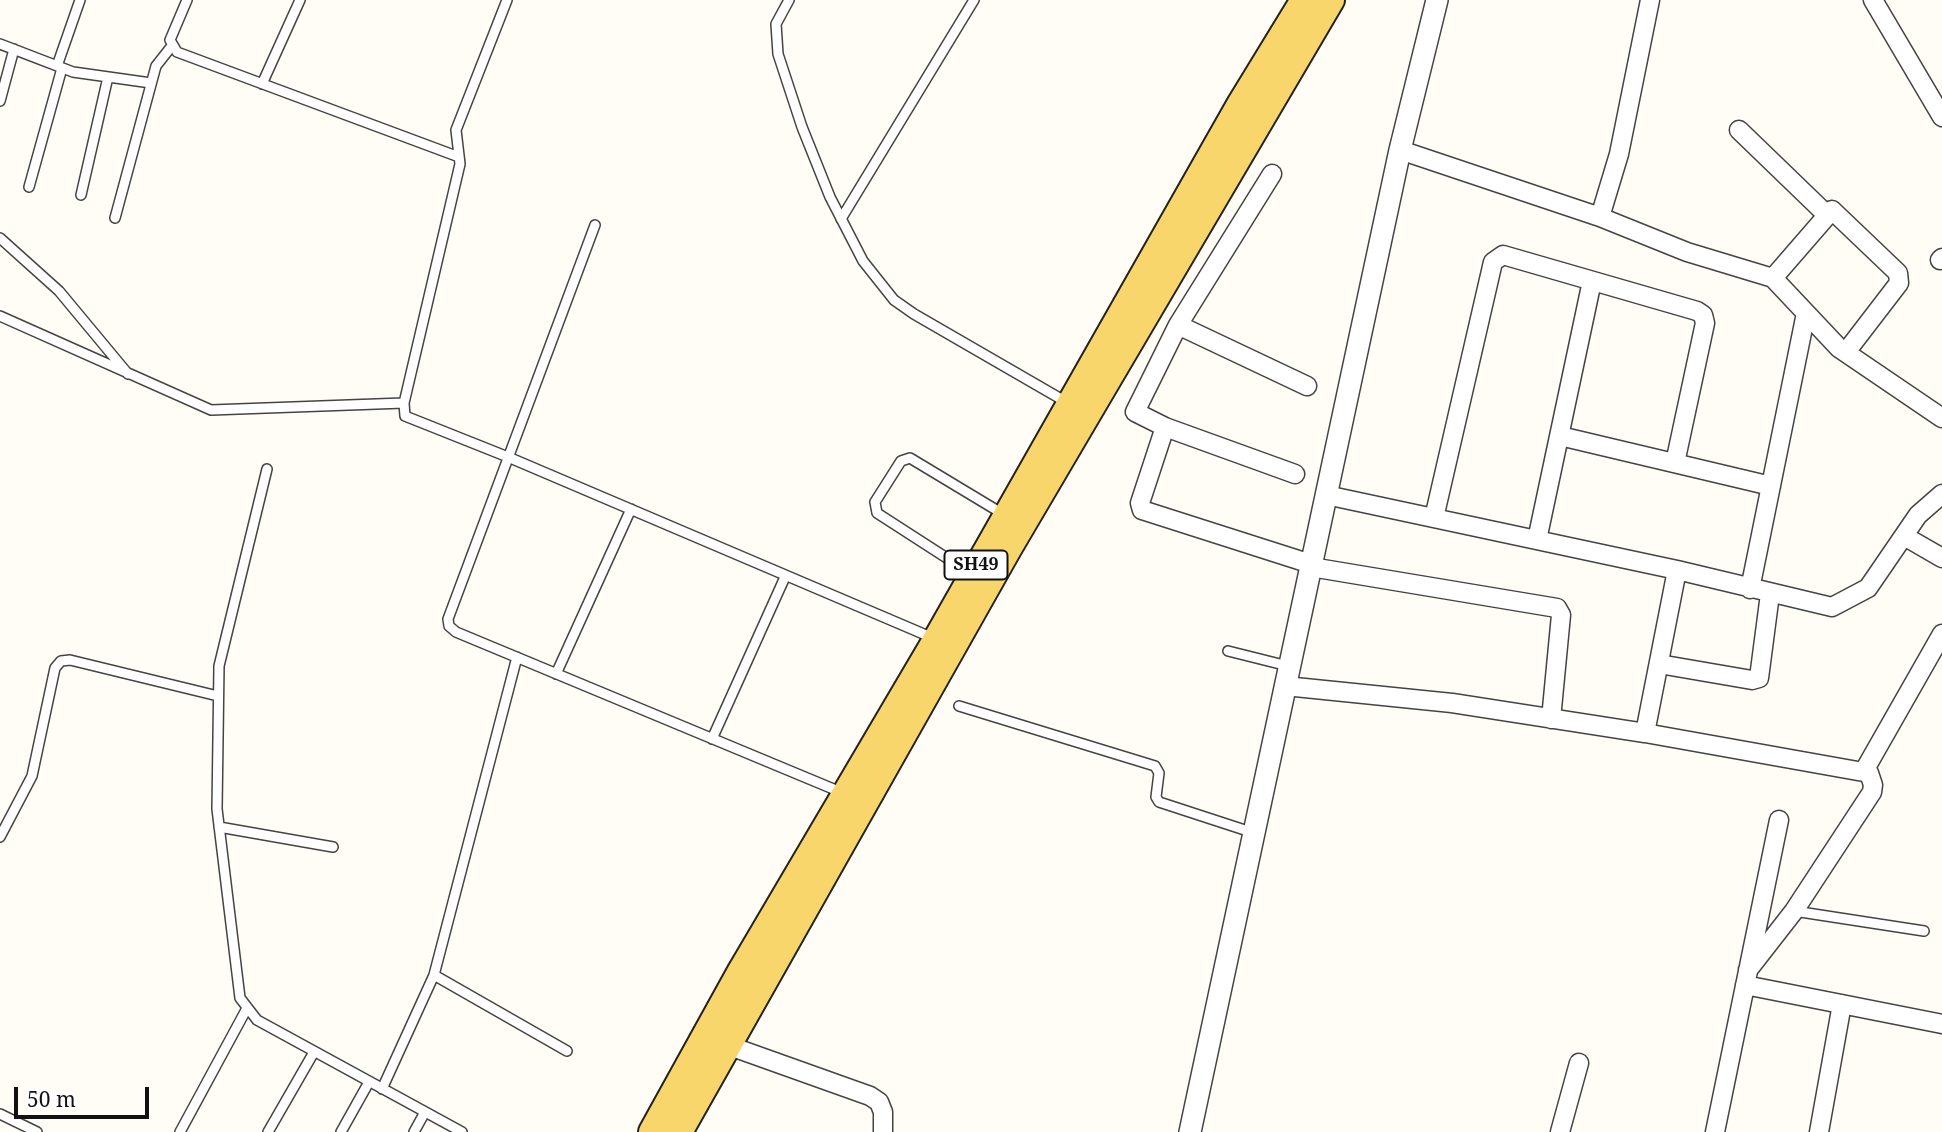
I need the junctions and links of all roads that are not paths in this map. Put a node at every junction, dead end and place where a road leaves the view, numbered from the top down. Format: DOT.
graph roads {
  1 [pos="80,0"];
  2 [pos="187,0"];
  3 [pos="300,0"];
  4 [pos="507,0"];
  5 [pos="789,0"];
  6 [pos="974,0"];
  7 [pos="1304,0"];
  8 [pos="1331,0"];
  9 [pos="1437,0"];
  10 [pos="1650,0"];
  11 [pos="1872,0"];
  12 [pos="0,44"];
  13 [pos="171,47"];
  14 [pos="14,49"];
  15 [pos="59,67"];
  16 [pos="108,77"];
  17 [pos="151,83"];
  18 [pos="262,84"];
  19 [pos="0,101"];
  20 [pos="1942,117"];
  21 [pos="1738,130"];
  22 [pos="1400,150"];
  23 [pos="459,157"];
  24 [pos="1272,174"];
  25 [pos="29,187"];
  26 [pos="81,195"];
  27 [pos="1827,215"];
  28 [pos="1600,217"];
  29 [pos="115,218"];
  30 [pos="841,219"];
  31 [pos="595,225"];
  32 [pos="1193,232"];
  33 [pos="0,238"];
  34 [pos="1226,246"];
  35 [pos="1773,278"];
  36 [pos="1592,281"];
  37 [pos="1806,313"];
  38 [pos="0,317"];
  39 [pos="1178,325"];
  40 [pos="1846,352"];
  41 [pos="130,376"];
  42 [pos="1307,386"];
  43 [pos="404,402"];
  44 [pos="1070,404"];
  45 [pos="1940,414"];
  46 [pos="1165,427"];
  47 [pos="1560,436"];
  48 [pos="508,457"];
  49 [pos="1675,463"];
  50 [pos="267,469"];
  51 [pos="1295,474"];
  52 [pos="1771,486"];
  53 [pos="1942,494"];
  54 [pos="1326,495"];
  55 [pos="631,509"];
  56 [pos="1004,515"];
  57 [pos="1434,518"];
  58 [pos="1904,536"];
  59 [pos="1537,540"];
  60 [pos="1942,558"];
  61 [pos="1311,566"];
  62 [pos="1677,570"];
  63 [pos="971,574"];
  64 [pos="785,577"];
  65 [pos="1750,589"];
  66 [pos="1770,594"];
  67 [pos="1942,634"];
  68 [pos="936,640"];
  69 [pos="1228,651"];
  70 [pos="517,657"];
  71 [pos="1659,664"];
  72 [pos="556,674"];
  73 [pos="1287,676"];
  74 [pos="218,696"];
  75 [pos="960,706"];
  76 [pos="1551,719"];
  77 [pos="1646,733"];
  78 [pos="712,739"];
  79 [pos="1864,771"];
  80 [pos="844,794"];
  81 [pos="1779,820"];
  82 [pos="219,827"];
  83 [pos="1254,833"];
  84 [pos="0,837"];
  85 [pos="333,847"];
  86 [pos="1794,911"];
  87 [pos="1924,931"];
  88 [pos="434,975"];
  89 [pos="1747,978"];
  90 [pos="1842,1004"];
  91 [pos="246,1010"];
  92 [pos="1942,1024"];
  93 [pos="727,1045"];
  94 [pos="568,1051"];
  95 [pos="314,1052"];
  96 [pos="1579,1063"];
  97 [pos="369,1082"];
  98 [pos="382,1089"];
  99 [pos="425,1112"];
  100 [pos="0,1114"];
  101 [pos="21,1128"];
  102 [pos="181,1131"];
  103 [pos="37,1132"];
  104 [pos="268,1132"];
  105 [pos="341,1132"];
  106 [pos="414,1132"];
  107 [pos="462,1132"];
  108 [pos="652,1132"];
  109 [pos="679,1132"];
  110 [pos="883,1132"];
  111 [pos="1190,1132"];
  112 [pos="1560,1132"];
  113 [pos="1715,1132"];
  114 [pos="1819,1132"];
  1 -- 15 [label="lane"];
  2 -- 13 [label="lane"];
  3 -- 18 [label="lane"];
  4 -- 23 [label="lane"];
  5 -- 30 [label="lane"];
  6 -- 30 [label="lane"];
  7 -- 44 [label="main road, SH49"];
  8 -- 32 [label="main road, SH49"];
  9 -- 22 [label="street"];
  10 -- 28 [label="street"];
  11 -- 20 [label="street"];
  12 -- 14 [label="lane"];
  13 -- 17 [label="lane"];
  13 -- 18 [label="lane"];
  14 -- 15 [label="lane"];
  14 -- 19 [label="lane"];
  15 -- 16 [label="lane"];
  15 -- 25 [label="lane"];
  16 -- 17 [label="lane"];
  16 -- 26 [label="lane"];
  17 -- 29 [label="lane"];
  18 -- 23 [label="lane"];
  21 -- 27 [label="street"];
  22 -- 28 [label="street"];
  22 -- 54 [label="street"];
  23 -- 43 [label="lane"];
  24 -- 34 [label="street"];
  27 -- 35 [label="street"];
  27 -- 40 [label="street"];
  28 -- 35 [label="street"];
  30 -- 44 [label="lane"];
  31 -- 48 [label="lane"];
  32 -- 34 [label="street"];
  32 -- 93 [label="main road, SH49"];
  33 -- 41 [label="lane"];
  34 -- 39 [label="street"];
  35 -- 37 [label="street"];
  36 -- 47 [label="street"];
  36 -- 49 [label="street"];
  36 -- 57 [label="street"];
  37 -- 40 [label="street"];
  37 -- 52 [label="street"];
  38 -- 41 [label="lane"];
  39 -- 42 [label="street"];
  39 -- 46 [label="street"];
  40 -- 45 [label="street"];
  41 -- 43 [label="lane"];
  43 -- 48 [label="lane"];
  44 -- 56 [label="main road, SH49"];
  46 -- 51 [label="street"];
  46 -- 61 [label="street"];
  47 -- 49 [label="street"];
  47 -- 59 [label="street"];
  48 -- 55 [label="lane"];
  48 -- 70 [label="lane"];
  49 -- 52 [label="street"];
  50 -- 74 [label="lane"];
  52 -- 65 [label="street"];
  53 -- 58 [label="street"];
  54 -- 57 [label="street"];
  54 -- 61 [label="street"];
  55 -- 64 [label="lane"];
  55 -- 72 [label="lane"];
  56 -- 63 [label="main road, SH49"];
  56 -- 63 [label="lane"];
  57 -- 59 [label="street"];
  58 -- 60 [label="street"];
  58 -- 66 [label="street"];
  59 -- 62 [label="street"];
  61 -- 73 [label="street"];
  61 -- 76 [label="street"];
  62 -- 65 [label="street"];
  62 -- 71 [label="street"];
  63 -- 68 [label="main road, SH49"];
  64 -- 68 [label="lane"];
  64 -- 78 [label="lane"];
  65 -- 66 [label="street"];
  66 -- 71 [label="street"];
  67 -- 79 [label="street"];
  68 -- 80 [label="main road, SH49"];
  69 -- 73 [label="lane"];
  70 -- 72 [label="lane"];
  70 -- 88 [label="lane"];
  71 -- 77 [label="street"];
  72 -- 78 [label="lane"];
  73 -- 76 [label="street"];
  73 -- 83 [label="street"];
  74 -- 82 [label="lane"];
  74 -- 84 [label="lane"];
  75 -- 83 [label="lane"];
  76 -- 77 [label="street"];
  77 -- 79 [label="street"];
  78 -- 80 [label="lane"];
  79 -- 86 [label="street"];
  80 -- 108 [label="main road, SH49"];
  81 -- 89 [label="street"];
  82 -- 85 [label="lane"];
  82 -- 91 [label="lane"];
  83 -- 111 [label="street"];
  86 -- 87 [label="lane"];
  86 -- 89 [label="street"];
  88 -- 94 [label="lane"];
  88 -- 98 [label="lane"];
  89 -- 90 [label="street"];
  89 -- 113 [label="street"];
  90 -- 92 [label="street"];
  90 -- 114 [label="street"];
  91 -- 95 [label="lane"];
  91 -- 102 [label="lane"];
  93 -- 109 [label="main road, SH49"];
  93 -- 110 [label="street"];
  95 -- 97 [label="lane"];
  95 -- 104 [label="lane"];
  96 -- 112 [label="street"];
  97 -- 98 [label="lane"];
  97 -- 105 [label="lane"];
  98 -- 99 [label="lane"];
  99 -- 106 [label="lane"];
  99 -- 107 [label="lane"];
  100 -- 101 [label="lane"];
  101 -- 103 [label="lane"];
}
